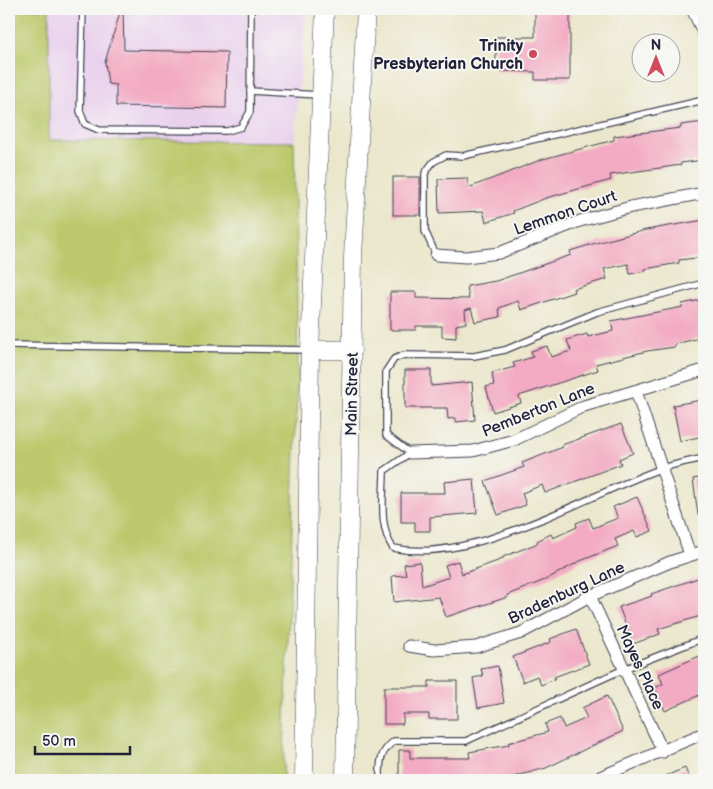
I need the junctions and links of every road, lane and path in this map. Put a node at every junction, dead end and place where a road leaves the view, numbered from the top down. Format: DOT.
graph roads {
  1 [pos="83,9"];
  2 [pos="251,9"];
  3 [pos="325,9"];
  4 [pos="366,9"];
  5 [pos="692,9"];
  6 [pos="704,34"];
  7 [pos="250,91"];
  8 [pos="321,95"];
  9 [pos="704,100"];
  10 [pos="704,193"];
  11 [pos="436,255"];
  12 [pos="704,283"];
  13 [pos="9,345"];
  14 [pos="310,350"];
  15 [pos="352,350"];
  16 [pos="704,370"];
  17 [pos="636,391"];
  18 [pos="410,454"];
  19 [pos="704,458"];
  20 [pos="661,468"];
  21 [pos="704,550"];
  22 [pos="690,555"];
  23 [pos="590,596"];
  24 [pos="704,638"];
  25 [pos="409,646"];
  26 [pos="624,669"];
  27 [pos="704,733"];
  28 [pos="663,752"];
  29 [pos="304,780"];
  30 [pos="345,780"];
  31 [pos="380,780"];
  32 [pos="593,780"];
  1 -- 7 [label="lane"];
  2 -- 7 [label="lane"];
  3 -- 8 [label="main road"];
  4 -- 15 [label="main road, Main Street"];
  5 -- 6 [label="street"];
  7 -- 8 [label="lane"];
  8 -- 14 [label="main road"];
  9 -- 11 [label="lane"];
  10 -- 11 [label="street, Lemmon Court"];
  12 -- 18 [label="lane"];
  13 -- 14 [label="lane"];
  14 -- 15 [label="main road"];
  14 -- 29 [label="main road"];
  15 -- 30 [label="main road, Main Street"];
  16 -- 17 [label="street, Pemberton Lane"];
  17 -- 18 [label="street, Pemberton Lane"];
  17 -- 20 [label="street"];
  18 -- 20 [label="lane"];
  19 -- 20 [label="lane"];
  20 -- 22 [label="street"];
  21 -- 22 [label="street, Bradenburg Lane"];
  22 -- 23 [label="street, Bradenburg Lane"];
  23 -- 25 [label="street, Bradenburg Lane"];
  23 -- 26 [label="street, Mayes Place"];
  24 -- 26 [label="lane"];
  26 -- 28 [label="street, Mayes Place"];
  26 -- 31 [label="lane"];
  27 -- 28 [label="street"];
  28 -- 32 [label="street"];
}
